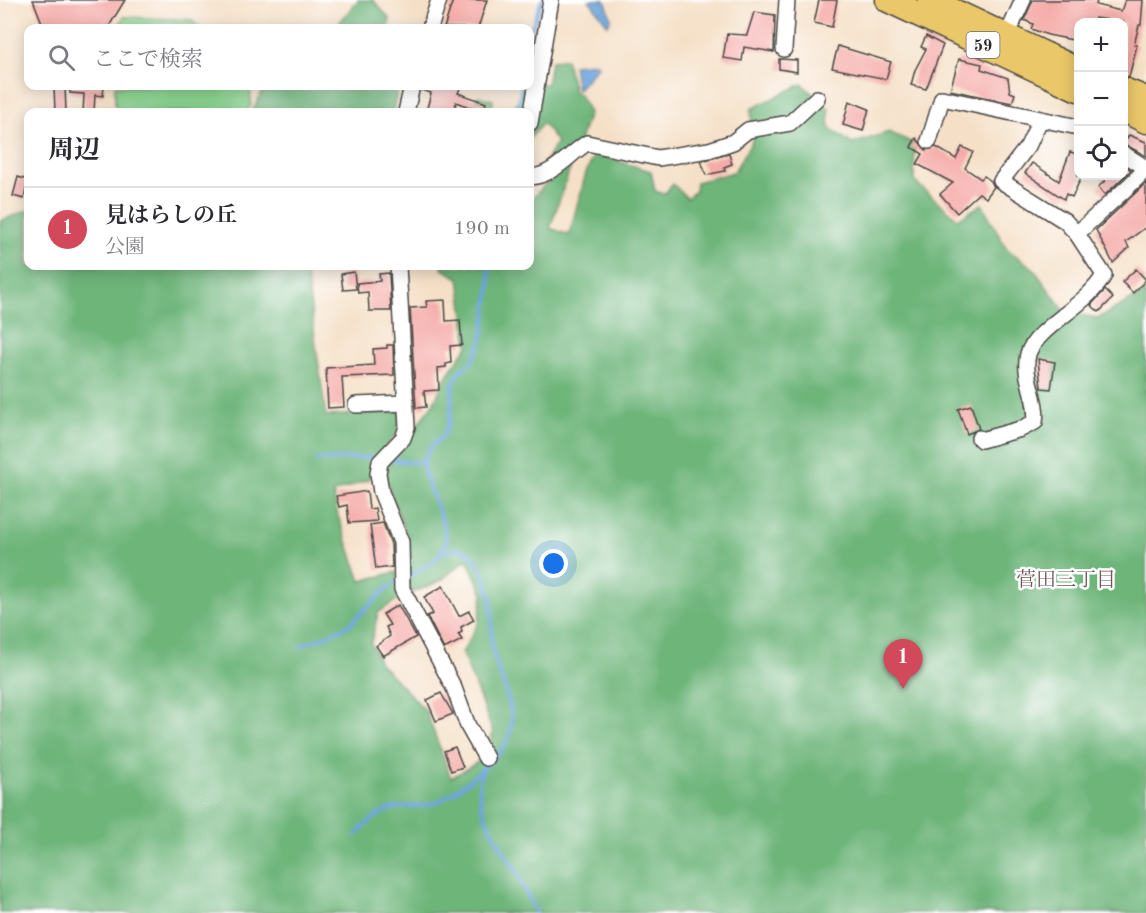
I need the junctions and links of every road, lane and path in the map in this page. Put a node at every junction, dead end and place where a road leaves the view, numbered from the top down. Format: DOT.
graph roads {
  1 [pos="439,0"];
  2 [pos="551,0"];
  3 [pos="787,0"];
  4 [pos="888,0"];
  5 [pos="930,0"];
  6 [pos="1023,0"];
  7 [pos="431,24"];
  8 [pos="1007,35"];
  9 [pos="784,49"];
  10 [pos="1074,68"];
  11 [pos="1074,87"];
  12 [pos="411,90"];
  13 [pos="1128,92"];
  14 [pos="817,98"];
  15 [pos="1146,99"];
  16 [pos="407,108"];
  17 [pos="533,108"];
  18 [pos="1128,112"];
  19 [pos="1040,120"];
  20 [pos="1146,121"];
  21 [pos="1074,126"];
  22 [pos="929,141"];
  23 [pos="1128,157"];
  24 [pos="1146,168"];
  25 [pos="534,177"];
  26 [pos="1077,234"];
  27 [pos="398,270"];
  28 [pos="406,403"];
  29 [pos="356,405"];
  30 [pos="979,438"];
  31 [pos="486,758"];
  1 -- 7 [label="street"];
  2 -- 17 [label="street"];
  3 -- 9 [label="street"];
  4 -- 11 [label="main road, 59"];
  5 -- 8 [label="main road, 59"];
  6 -- 8 [label="street"];
  8 -- 10 [label="main road, 59"];
  12 -- 16 [label="street"];
  13 -- 15 [label="main road"];
  14 -- 25 [label="street"];
  18 -- 20 [label="main road"];
  19 -- 21 [label="street"];
  19 -- 22 [label="street"];
  19 -- 26 [label="street"];
  23 -- 24 [label="street"];
  24 -- 26 [label="street"];
  26 -- 30 [label="street"];
  27 -- 28 [label="street"];
  28 -- 29 [label="street"];
  28 -- 31 [label="street"];
}
